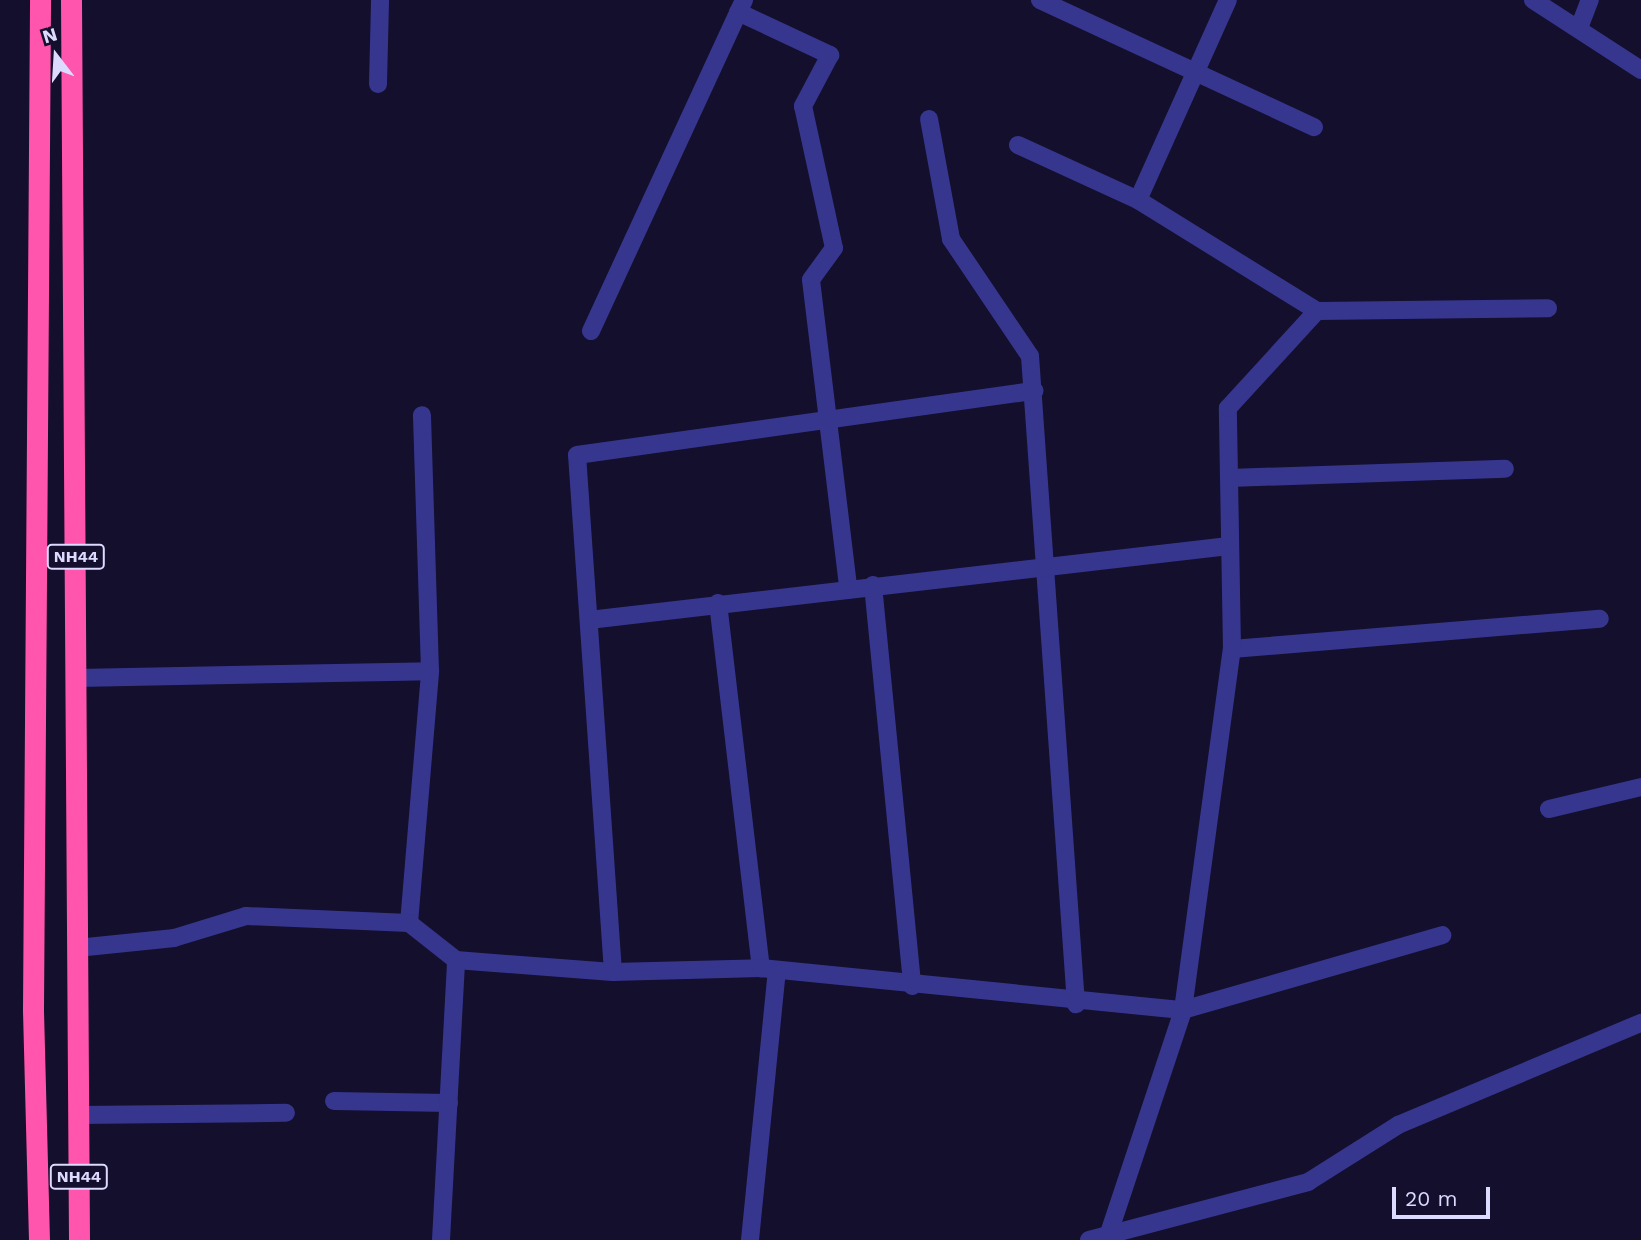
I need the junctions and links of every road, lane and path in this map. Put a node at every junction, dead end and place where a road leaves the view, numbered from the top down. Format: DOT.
graph roads {
  1 [pos="40,0"];
  2 [pos="71,0"];
  3 [pos="380,0"];
  4 [pos="1040,0"];
  5 [pos="1228,0"];
  6 [pos="1533,0"];
  7 [pos="1590,0"];
  8 [pos="741,6"];
  9 [pos="1579,28"];
  10 [pos="1195,69"];
  11 [pos="1641,71"];
  12 [pos="378,84"];
  13 [pos="929,119"];
  14 [pos="1314,127"];
  15 [pos="1018,145"];
  16 [pos="1138,200"];
  17 [pos="1548,308"];
  18 [pos="1317,311"];
  19 [pos="591,331"];
  20 [pos="1035,391"];
  21 [pos="422,415"];
  22 [pos="826,418"];
  23 [pos="1505,469"];
  24 [pos="1229,478"];
  25 [pos="1230,546"];
  26 [pos="1041,563"];
  27 [pos="873,585"];
  28 [pos="848,586"];
  29 [pos="718,603"];
  30 [pos="1601,619"];
  31 [pos="589,620"];
  32 [pos="1232,649"];
  33 [pos="430,671"];
  34 [pos="77,678"];
  35 [pos="1641,787"];
  36 [pos="1549,809"];
  37 [pos="408,923"];
  38 [pos="1442,935"];
  39 [pos="77,948"];
  40 [pos="456,960"];
  41 [pos="769,969"];
  42 [pos="613,972"];
  43 [pos="912,986"];
  44 [pos="1076,1004"];
  45 [pos="1183,1010"];
  46 [pos="1641,1023"];
  47 [pos="334,1101"];
  48 [pos="449,1102"];
  49 [pos="286,1113"];
  50 [pos="78,1115"];
  51 [pos="1110,1230"];
  52 [pos="39,1240"];
  53 [pos="79,1240"];
  54 [pos="441,1240"];
  55 [pos="750,1240"];
  56 [pos="1089,1240"];
  1 -- 52 [label="highway, NH44"];
  2 -- 34 [label="highway, NH44"];
  3 -- 12 [label="street"];
  4 -- 10 [label="street"];
  5 -- 10 [label="street"];
  6 -- 9 [label="street"];
  7 -- 9 [label="street"];
  8 -- 19 [label="street"];
  8 -- 22 [label="street"];
  9 -- 11 [label="street"];
  10 -- 14 [label="street"];
  10 -- 16 [label="street"];
  13 -- 20 [label="street"];
  15 -- 16 [label="street"];
  16 -- 18 [label="street"];
  17 -- 18 [label="street"];
  18 -- 24 [label="street"];
  20 -- 22 [label="street"];
  20 -- 26 [label="street"];
  21 -- 33 [label="street"];
  22 -- 28 [label="street"];
  22 -- 31 [label="street"];
  23 -- 24 [label="street"];
  24 -- 25 [label="street"];
  25 -- 26 [label="street"];
  25 -- 32 [label="street"];
  26 -- 27 [label="street"];
  26 -- 44 [label="street"];
  27 -- 28 [label="street"];
  27 -- 43 [label="street"];
  28 -- 29 [label="street"];
  29 -- 31 [label="street"];
  29 -- 41 [label="street"];
  30 -- 32 [label="street"];
  31 -- 42 [label="street"];
  32 -- 45 [label="street"];
  33 -- 34 [label="street"];
  33 -- 37 [label="street"];
  34 -- 39 [label="highway, NH44"];
  35 -- 36 [label="street"];
  37 -- 39 [label="street"];
  37 -- 40 [label="street"];
  38 -- 45 [label="street"];
  39 -- 50 [label="highway, NH44"];
  40 -- 42 [label="street"];
  40 -- 48 [label="street"];
  41 -- 42 [label="street"];
  41 -- 43 [label="street"];
  41 -- 55 [label="street"];
  43 -- 44 [label="street"];
  44 -- 45 [label="street"];
  45 -- 51 [label="street"];
  46 -- 51 [label="street"];
  47 -- 48 [label="street"];
  48 -- 54 [label="street"];
  49 -- 50 [label="street"];
  50 -- 53 [label="highway, NH44"];
  51 -- 56 [label="street"];
}
